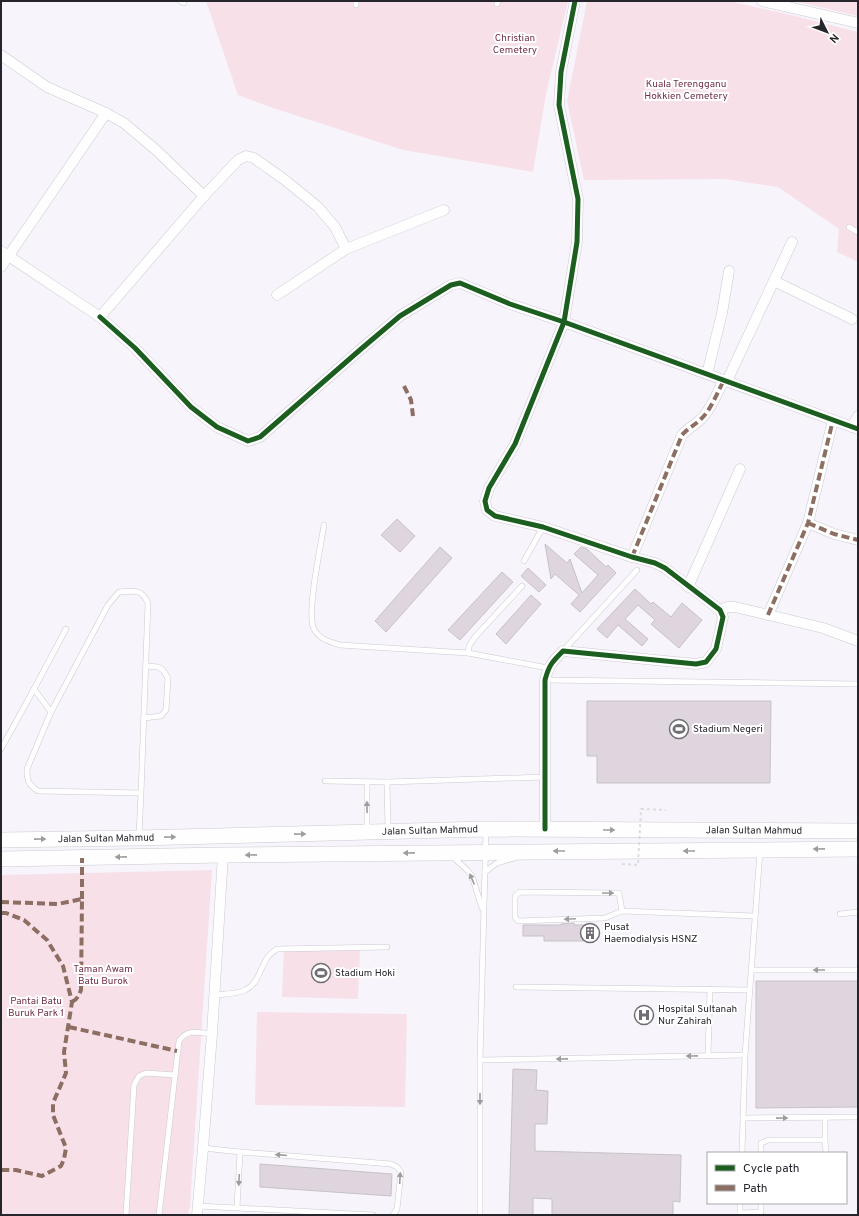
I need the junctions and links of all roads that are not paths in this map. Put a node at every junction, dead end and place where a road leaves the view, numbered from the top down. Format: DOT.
graph roads {
  1 [pos="575,1"];
  2 [pos="762,1"];
  3 [pos="858,23"];
  4 [pos="1,55"];
  5 [pos="106,113"];
  6 [pos="204,196"];
  7 [pos="444,210"];
  8 [pos="849,227"];
  9 [pos="858,232"];
  10 [pos="792,242"];
  11 [pos="346,249"];
  12 [pos="5,254"];
  13 [pos="1,267"];
  14 [pos="729,271"];
  15 [pos="774,281"];
  16 [pos="278,295"];
  17 [pos="100,317"];
  18 [pos="852,319"];
  19 [pos="564,322"];
  20 [pos="707,374"];
  21 [pos="726,381"];
  22 [pos="858,416"];
  23 [pos="833,420"];
  24 [pos="855,428"];
  25 [pos="740,469"];
  26 [pos="808,523"];
  27 [pos="324,525"];
  28 [pos="543,527"];
  29 [pos="858,540"];
  30 [pos="632,557"];
  31 [pos="524,561"];
  32 [pos="637,570"];
  33 [pos="522,586"];
  34 [pos="688,587"];
  35 [pos="720,610"];
  36 [pos="768,615"];
  37 [pos="66,629"];
  38 [pos="858,641"];
  39 [pos="563,652"];
  40 [pos="468,654"];
  41 [pos="146,666"];
  42 [pos="548,668"];
  43 [pos="545,680"];
  44 [pos="858,684"];
  45 [pos="34,689"];
  46 [pos="51,712"];
  47 [pos="144,718"];
  48 [pos="1,749"];
  49 [pos="545,777"];
  50 [pos="325,781"];
  51 [pos="367,782"];
  52 [pos="387,782"];
  53 [pos="141,793"];
  54 [pos="486,829"];
  55 [pos="545,829"];
  56 [pos="858,831"];
  57 [pos="367,832"];
  58 [pos="388,832"];
  59 [pos="138,838"];
  60 [pos="1,840"];
  61 [pos="858,849"];
  62 [pos="760,850"];
  63 [pos="448,852"];
  64 [pos="486,852"];
  65 [pos="540,852"];
  66 [pos="223,855"];
  67 [pos="1,859"];
  68 [pos="485,872"];
  69 [pos="622,911"];
  70 [pos="858,912"];
  71 [pos="483,913"];
  72 [pos="840,914"];
  73 [pos="755,916"];
  74 [pos="387,947"];
  75 [pos="752,970"];
  76 [pos="858,970"];
  77 [pos="516,987"];
  78 [pos="710,989"];
  79 [pos="750,990"];
  80 [pos="214,995"];
  81 [pos="212,1034"];
  82 [pos="708,1056"];
  83 [pos="745,1056"];
  84 [pos="480,1060"];
  85 [pos="175,1075"];
  86 [pos="858,1117"];
  87 [pos="743,1118"];
  88 [pos="825,1118"];
  89 [pos="825,1140"];
  90 [pos="203,1148"];
  91 [pos="240,1152"];
  92 [pos="742,1152"];
  93 [pos="761,1152"];
  94 [pos="826,1152"];
  95 [pos="761,1204"];
  96 [pos="237,1207"];
  97 [pos="198,1210"];
  98 [pos="740,1214"];
  99 [pos="126,1215"];
  100 [pos="159,1215"];
  101 [pos="373,1215"];
  102 [pos="394,1215"];
  103 [pos="480,1215"];
  1 -- 19 [label="street"];
  2 -- 3 [label="street"];
  4 -- 5 [label="street"];
  5 -- 6 [label="street"];
  5 -- 12 [label="street"];
  6 -- 11 [label="street"];
  6 -- 17 [label="street"];
  7 -- 11 [label="street"];
  8 -- 9 [label="lane"];
  10 -- 15 [label="street"];
  11 -- 16 [label="street"];
  12 -- 13 [label="street"];
  12 -- 17 [label="street"];
  14 -- 20 [label="street"];
  15 -- 18 [label="street"];
  15 -- 21 [label="street"];
  17 -- 19 [label="street"];
  19 -- 20 [label="street"];
  19 -- 28 [label="street"];
  20 -- 21 [label="street"];
  21 -- 23 [label="street"];
  21 -- 30 [label="street"];
  22 -- 24 [label="street"];
  23 -- 24 [label="street"];
  23 -- 26 [label="street"];
  25 -- 34 [label="street"];
  26 -- 29 [label="street"];
  26 -- 36 [label="street"];
  27 -- 40 [label="lane"];
  28 -- 30 [label="street"];
  28 -- 31 [label="lane"];
  30 -- 34 [label="street"];
  32 -- 39 [label="lane"];
  33 -- 40 [label="lane"];
  34 -- 35 [label="street"];
  35 -- 36 [label="street"];
  35 -- 39 [label="street"];
  36 -- 38 [label="street"];
  37 -- 45 [label="lane"];
  39 -- 42 [label="street"];
  40 -- 42 [label="lane"];
  41 -- 46 [label="lane"];
  41 -- 47 [label="lane"];
  41 -- 47 [label="lane"];
  42 -- 43 [label="street"];
  43 -- 44 [label="lane"];
  43 -- 49 [label="street"];
  45 -- 46 [label="lane"];
  45 -- 48 [label="lane"];
  46 -- 53 [label="lane"];
  47 -- 53 [label="lane"];
  49 -- 52 [label="lane"];
  49 -- 55 [label="street"];
  50 -- 51 [label="lane"];
  51 -- 52 [label="lane"];
  57 -- 51 [label="lane, one-way"];
  52 -- 58 [label="lane"];
  53 -- 59 [label="lane"];
  54 -- 55 [label="main road, Jalan Sultan Mahmud"];
  54 -- 58 [label="main road, Jalan Sultan Mahmud"];
  54 -- 64 [label="lane"];
  55 -- 56 [label="main road, Jalan Sultan Mahmud, one-way"];
  57 -- 58 [label="main road, Jalan Sultan Mahmud"];
  59 -- 57 [label="main road, Jalan Sultan Mahmud, one-way"];
  60 -- 59 [label="main road, Jalan Sultan Mahmud, one-way"];
  61 -- 62 [label="main road, Jalan Sultan Mahmud, one-way"];
  62 -- 65 [label="main road, Jalan Sultan Mahmud, one-way"];
  62 -- 73 [label="lane"];
  63 -- 64 [label="main road, Jalan Sultan Mahmud"];
  63 -- 66 [label="main road, Jalan Sultan Mahmud, one-way"];
  71 -- 63 [label="lane, one-way"];
  64 -- 65 [label="main road, Jalan Sultan Mahmud"];
  64 -- 68 [label="lane"];
  65 -- 68 [label="lane"];
  66 -- 67 [label="main road, Jalan Sultan Mahmud, one-way"];
  66 -- 80 [label="street"];
  68 -- 71 [label="lane"];
  69 -- 69 [label="lane, one-way"];
  69 -- 73 [label="lane"];
  70 -- 72 [label="lane"];
  71 -- 84 [label="lane"];
  73 -- 75 [label="lane"];
  74 -- 80 [label="lane"];
  76 -- 75 [label="lane, one-way"];
  75 -- 79 [label="lane"];
  77 -- 78 [label="lane"];
  78 -- 79 [label="lane"];
  78 -- 82 [label="lane"];
  79 -- 83 [label="lane"];
  80 -- 81 [label="street"];
  81 -- 85 [label="lane"];
  81 -- 90 [label="street"];
  82 -- 83 [label="lane"];
  82 -- 84 [label="lane, one-way"];
  83 -- 87 [label="lane"];
  84 -- 103 [label="lane, one-way"];
  85 -- 99 [label="lane"];
  85 -- 100 [label="lane"];
  86 -- 88 [label="lane"];
  87 -- 88 [label="lane, one-way"];
  87 -- 92 [label="lane"];
  88 -- 89 [label="lane"];
  89 -- 93 [label="lane"];
  89 -- 94 [label="lane"];
  90 -- 91 [label="lane"];
  90 -- 97 [label="street"];
  91 -- 96 [label="lane, one-way"];
  102 -- 91 [label="lane, one-way"];
  95 -- 98 [label="lane"];
  96 -- 97 [label="lane"];
  96 -- 101 [label="lane"];
}
